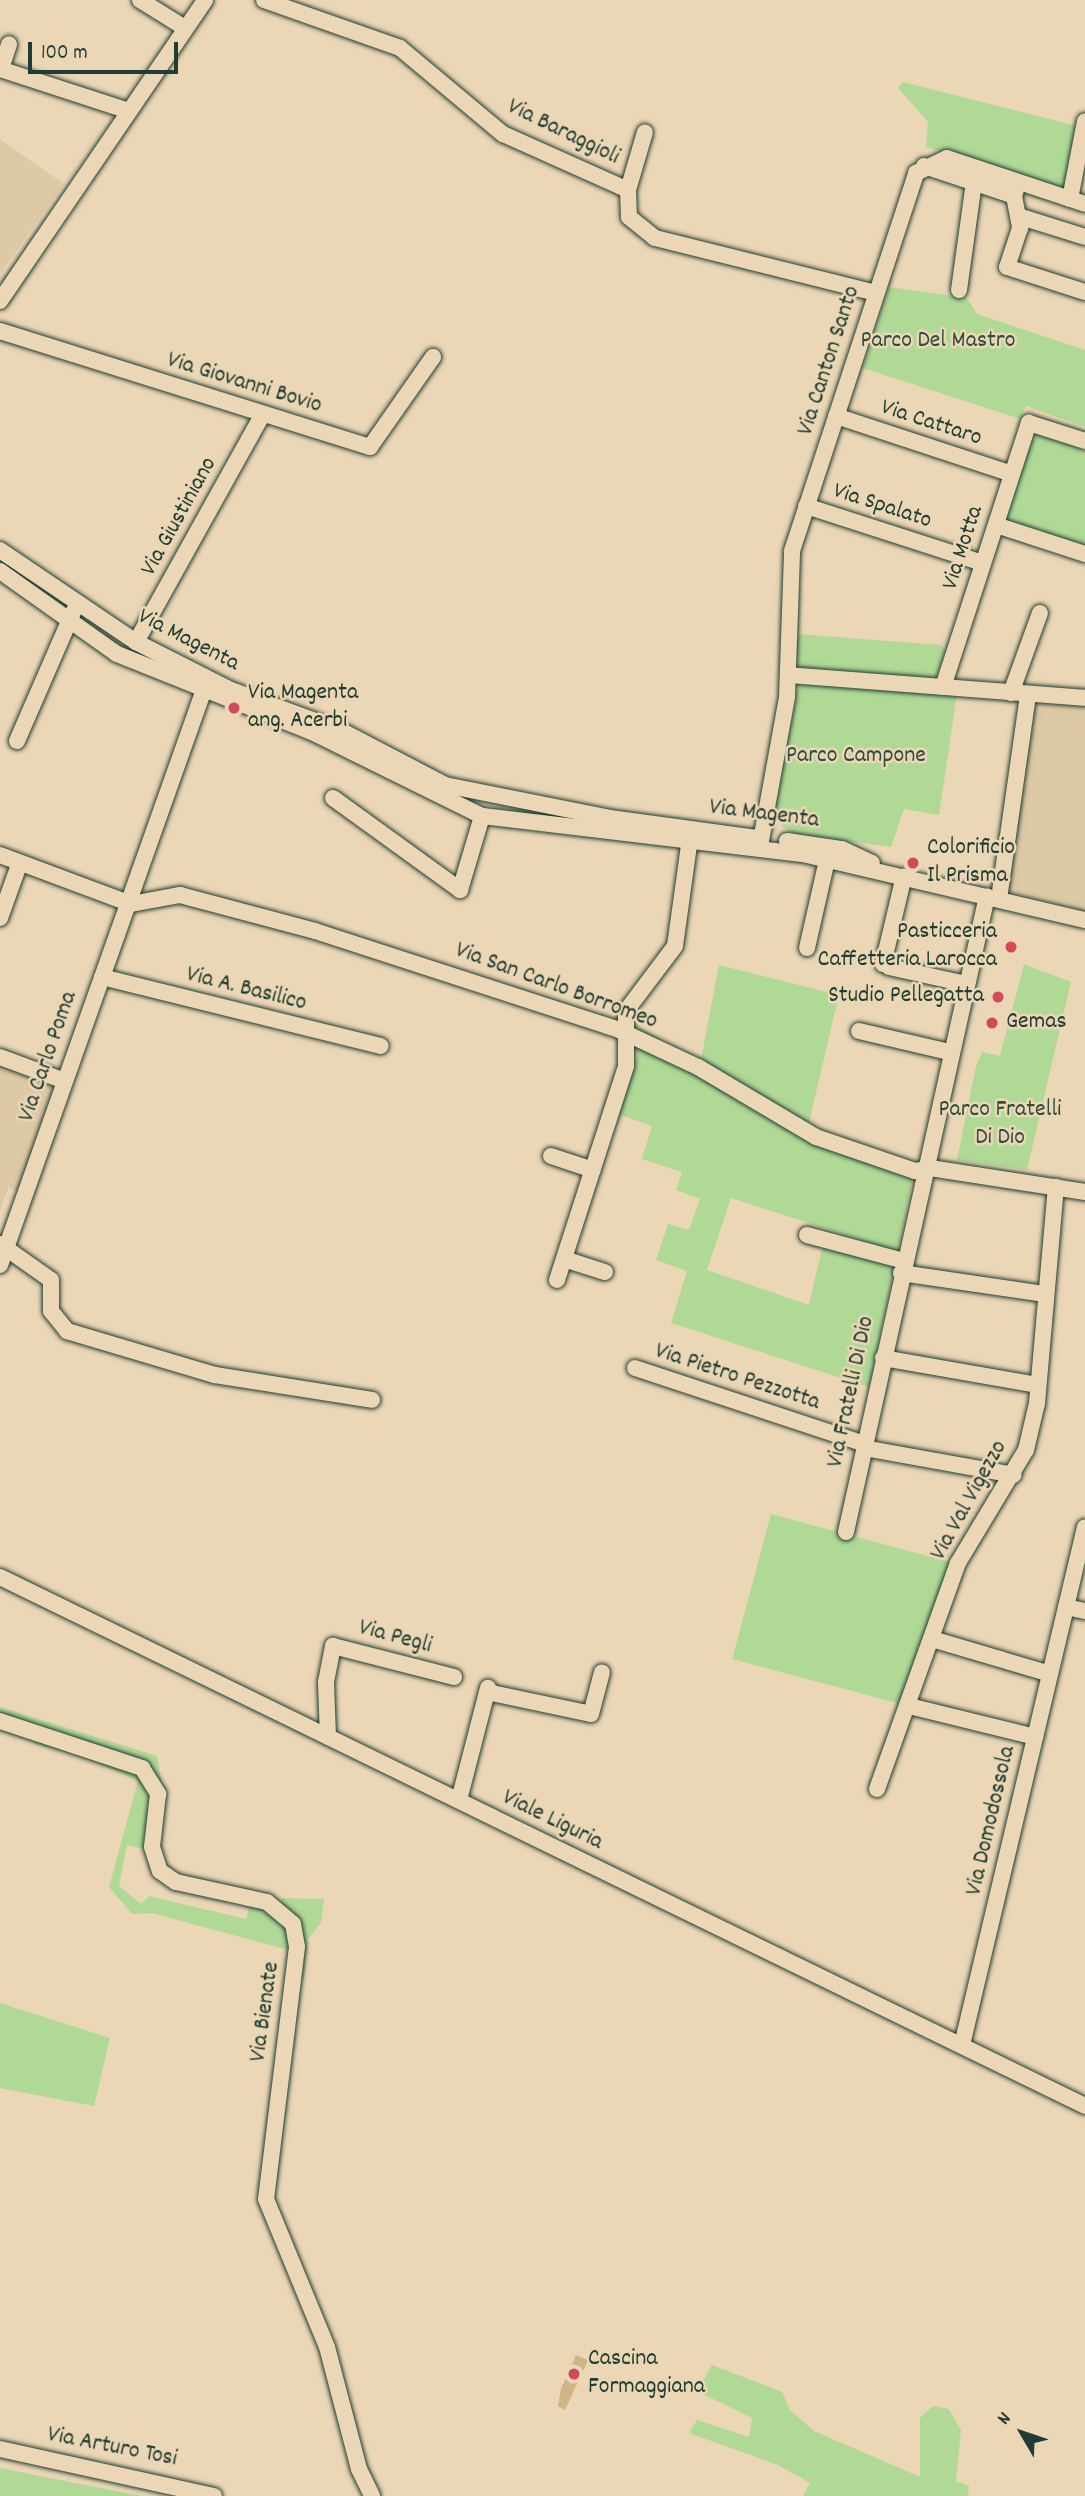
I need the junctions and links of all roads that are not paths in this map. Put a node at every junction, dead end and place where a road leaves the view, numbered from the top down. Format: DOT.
graph roads {
  1 [pos="141,0"];
  2 [pos="205,0"];
  3 [pos="264,0"];
  4 [pos="186,28"];
  5 [pos="9,44"];
  6 [pos="1,69"];
  7 [pos="129,111"];
  8 [pos="1085,122"];
  9 [pos="645,132"];
  10 [pos="974,175"];
  11 [pos="628,190"];
  12 [pos="1016,190"];
  13 [pos="1078,201"];
  14 [pos="1018,216"];
  15 [pos="1085,237"];
  16 [pos="959,290"];
  17 [pos="1085,292"];
  18 [pos="876,293"];
  19 [pos="0,301"];
  20 [pos="0,331"];
  21 [pos="433,357"];
  22 [pos="263,414"];
  23 [pos="836,416"];
  24 [pos="1085,441"];
  25 [pos="1012,474"];
  26 [pos="806,506"];
  27 [pos="996,525"];
  28 [pos="0,551"];
  29 [pos="1085,554"];
  30 [pos="984,563"];
  31 [pos="0,571"];
  32 [pos="78,604"];
  33 [pos="1040,613"];
  34 [pos="69,621"];
  35 [pos="136,642"];
  36 [pos="788,675"];
  37 [pos="199,681"];
  38 [pos="943,687"];
  39 [pos="1011,693"];
  40 [pos="1028,694"];
  41 [pos="1085,698"];
  42 [pos="17,741"];
  43 [pos="436,788"];
  44 [pos="332,799"];
  45 [pos="482,816"];
  46 [pos="691,835"];
  47 [pos="760,843"];
  48 [pos="829,853"];
  49 [pos="0,855"];
  50 [pos="20,862"];
  51 [pos="904,876"];
  52 [pos="993,898"];
  53 [pos="128,903"];
  54 [pos="0,918"];
  55 [pos="1085,920"];
  56 [pos="807,948"];
  57 [pos="102,977"];
  58 [pos="966,984"];
  59 [pos="859,1031"];
  60 [pos="626,1035"];
  61 [pos="381,1046"];
  62 [pos="949,1052"];
  63 [pos="0,1057"];
  64 [pos="65,1081"];
  65 [pos="551,1156"];
  66 [pos="593,1170"];
  67 [pos="923,1170"];
  68 [pos="1056,1187"];
  69 [pos="1085,1192"];
  70 [pos="807,1235"];
  71 [pos="3,1246"];
  72 [pos="564,1259"];
  73 [pos="0,1265"];
  74 [pos="902,1267"];
  75 [pos="605,1272"];
  76 [pos="558,1280"];
  77 [pos="1045,1294"];
  78 [pos="883,1358"];
  79 [pos="635,1368"];
  80 [pos="1038,1385"];
  81 [pos="372,1400"];
  82 [pos="864,1446"];
  83 [pos="1014,1475"];
  84 [pos="1085,1527"];
  85 [pos="846,1532"];
  86 [pos="0,1577"];
  87 [pos="1066,1607"];
  88 [pos="1085,1611"];
  89 [pos="932,1639"];
  90 [pos="602,1672"];
  91 [pos="1050,1674"];
  92 [pos="454,1677"];
  93 [pos="909,1706"];
  94 [pos="0,1721"];
  95 [pos="328,1737"];
  96 [pos="1035,1737"];
  97 [pos="877,1789"];
  98 [pos="459,1800"];
  99 [pos="962,2045"];
  100 [pos="1085,2106"];
  101 [pos="0,2449"];
  102 [pos="214,2496"];
  103 [pos="372,2496"];
  1 -- 4 [label="street"];
  2 -- 4 [label="street"];
  3 -- 11 [label="street, Via Baraggioli"];
  4 -- 7 [label="street"];
  5 -- 6 [label="street"];
  6 -- 7 [label="street"];
  7 -- 19 [label="street"];
  8 -- 13 [label="street"];
  9 -- 11 [label="street"];
  10 -- 12 [label="street, Via Canton Santo"];
  10 -- 16 [label="street"];
  10 -- 18 [label="street, Via Canton Santo"];
  11 -- 18 [label="street, Via Baraggioli"];
  12 -- 13 [label="street, Via Canton Santo"];
  12 -- 14 [label="street"];
  14 -- 15 [label="street"];
  14 -- 17 [label="street"];
  18 -- 23 [label="street, Via Canton Santo"];
  20 -- 22 [label="street, Via Giovanni Bovio"];
  21 -- 22 [label="street, Via Giovanni Bovio"];
  22 -- 35 [label="street, Via Giustiniano"];
  23 -- 25 [label="street, Via Cattaro"];
  23 -- 26 [label="street, Via Canton Santo"];
  24 -- 25 [label="street, Via Motta"];
  25 -- 27 [label="street, Via Motta"];
  26 -- 30 [label="street, Via Spalato"];
  26 -- 36 [label="street, Via Canton Santo"];
  27 -- 29 [label="street"];
  27 -- 30 [label="street, Via Motta"];
  28 -- 32 [label="street, Via Magenta"];
  30 -- 38 [label="street, Via Motta"];
  31 -- 34 [label="street, Via Magenta"];
  32 -- 34 [label="street"];
  32 -- 35 [label="street, Via Magenta"];
  33 -- 39 [label="street"];
  34 -- 37 [label="street, Via Magenta"];
  34 -- 42 [label="street"];
  35 -- 37 [label="street, Via Magenta"];
  36 -- 38 [label="street"];
  36 -- 47 [label="street, Via Canton Santo"];
  37 -- 43 [label="street, Via Magenta"];
  37 -- 53 [label="street, Via Carlo Poma"];
  38 -- 39 [label="street"];
  39 -- 40 [label="street"];
  40 -- 41 [label="street"];
  40 -- 52 [label="street, Via Fratelli Di Dio"];
  43 -- 45 [label="street, Via Magenta"];
  43 -- 46 [label="street, Via Magenta"];
  44 -- 45 [label="street"];
  45 -- 46 [label="street, Via Magenta"];
  46 -- 47 [label="street, Via Magenta"];
  46 -- 60 [label="street, Via Magenta"];
  47 -- 48 [label="street, Via Magenta"];
  48 -- 51 [label="street, Via Magenta"];
  48 -- 56 [label="street, Via Magenta"];
  49 -- 50 [label="street, Via San Carlo Borromeo"];
  50 -- 53 [label="street, Via San Carlo Borromeo"];
  50 -- 54 [label="street"];
  51 -- 52 [label="street, Via Magenta"];
  51 -- 58 [label="street"];
  52 -- 55 [label="street, Via Magenta"];
  52 -- 58 [label="street, Via Fratelli Di Dio"];
  53 -- 57 [label="street, Via Carlo Poma"];
  53 -- 60 [label="street, Via San Carlo Borromeo"];
  57 -- 61 [label="street, Via A. Basilico"];
  57 -- 64 [label="street, Via Carlo Poma"];
  58 -- 62 [label="street, Via Fratelli Di Dio"];
  59 -- 62 [label="street"];
  60 -- 66 [label="street"];
  60 -- 67 [label="street, Via San Carlo Borromeo"];
  62 -- 67 [label="street, Via Fratelli Di Dio"];
  63 -- 64 [label="street"];
  64 -- 71 [label="street, Via Carlo Poma"];
  65 -- 66 [label="street"];
  66 -- 72 [label="street"];
  67 -- 68 [label="street, Via San Carlo Borromeo"];
  67 -- 74 [label="street, Via Fratelli Di Dio"];
  68 -- 69 [label="street, Via San Carlo Borromeo"];
  68 -- 77 [label="street, Via Val Vigezzo"];
  70 -- 74 [label="street"];
  71 -- 73 [label="street, Via Carlo Poma"];
  71 -- 81 [label="street"];
  72 -- 75 [label="street"];
  72 -- 76 [label="street"];
  74 -- 77 [label="street"];
  74 -- 78 [label="street, Via Fratelli Di Dio"];
  77 -- 80 [label="street, Via Val Vigezzo"];
  78 -- 80 [label="street"];
  78 -- 82 [label="street, Via Fratelli Di Dio"];
  79 -- 82 [label="street, Via Pietro Pezzotta"];
  80 -- 83 [label="street, Via Val Vigezzo"];
  82 -- 83 [label="street, Via Pietro Pezzotta"];
  82 -- 85 [label="street, Via Fratelli Di Dio"];
  83 -- 89 [label="street, Via Val Vigezzo"];
  84 -- 87 [label="street, Via Domodossola"];
  86 -- 95 [label="street, Viale Liguria"];
  87 -- 88 [label="street"];
  87 -- 91 [label="street, Via Domodossola"];
  89 -- 91 [label="street"];
  89 -- 93 [label="street, Via Val Vigezzo"];
  90 -- 98 [label="street"];
  91 -- 96 [label="street, Via Domodossola"];
  92 -- 95 [label="street, Via Pegli"];
  93 -- 96 [label="street"];
  93 -- 97 [label="street, Via Val Vigezzo"];
  94 -- 103 [label="street, Via Bienate"];
  95 -- 98 [label="street, Viale Liguria"];
  96 -- 99 [label="street, Via Domodossola"];
  98 -- 99 [label="street, Viale Liguria"];
  99 -- 100 [label="street, Viale Liguria"];
  101 -- 102 [label="street, Via Arturo Tosi"];
}
